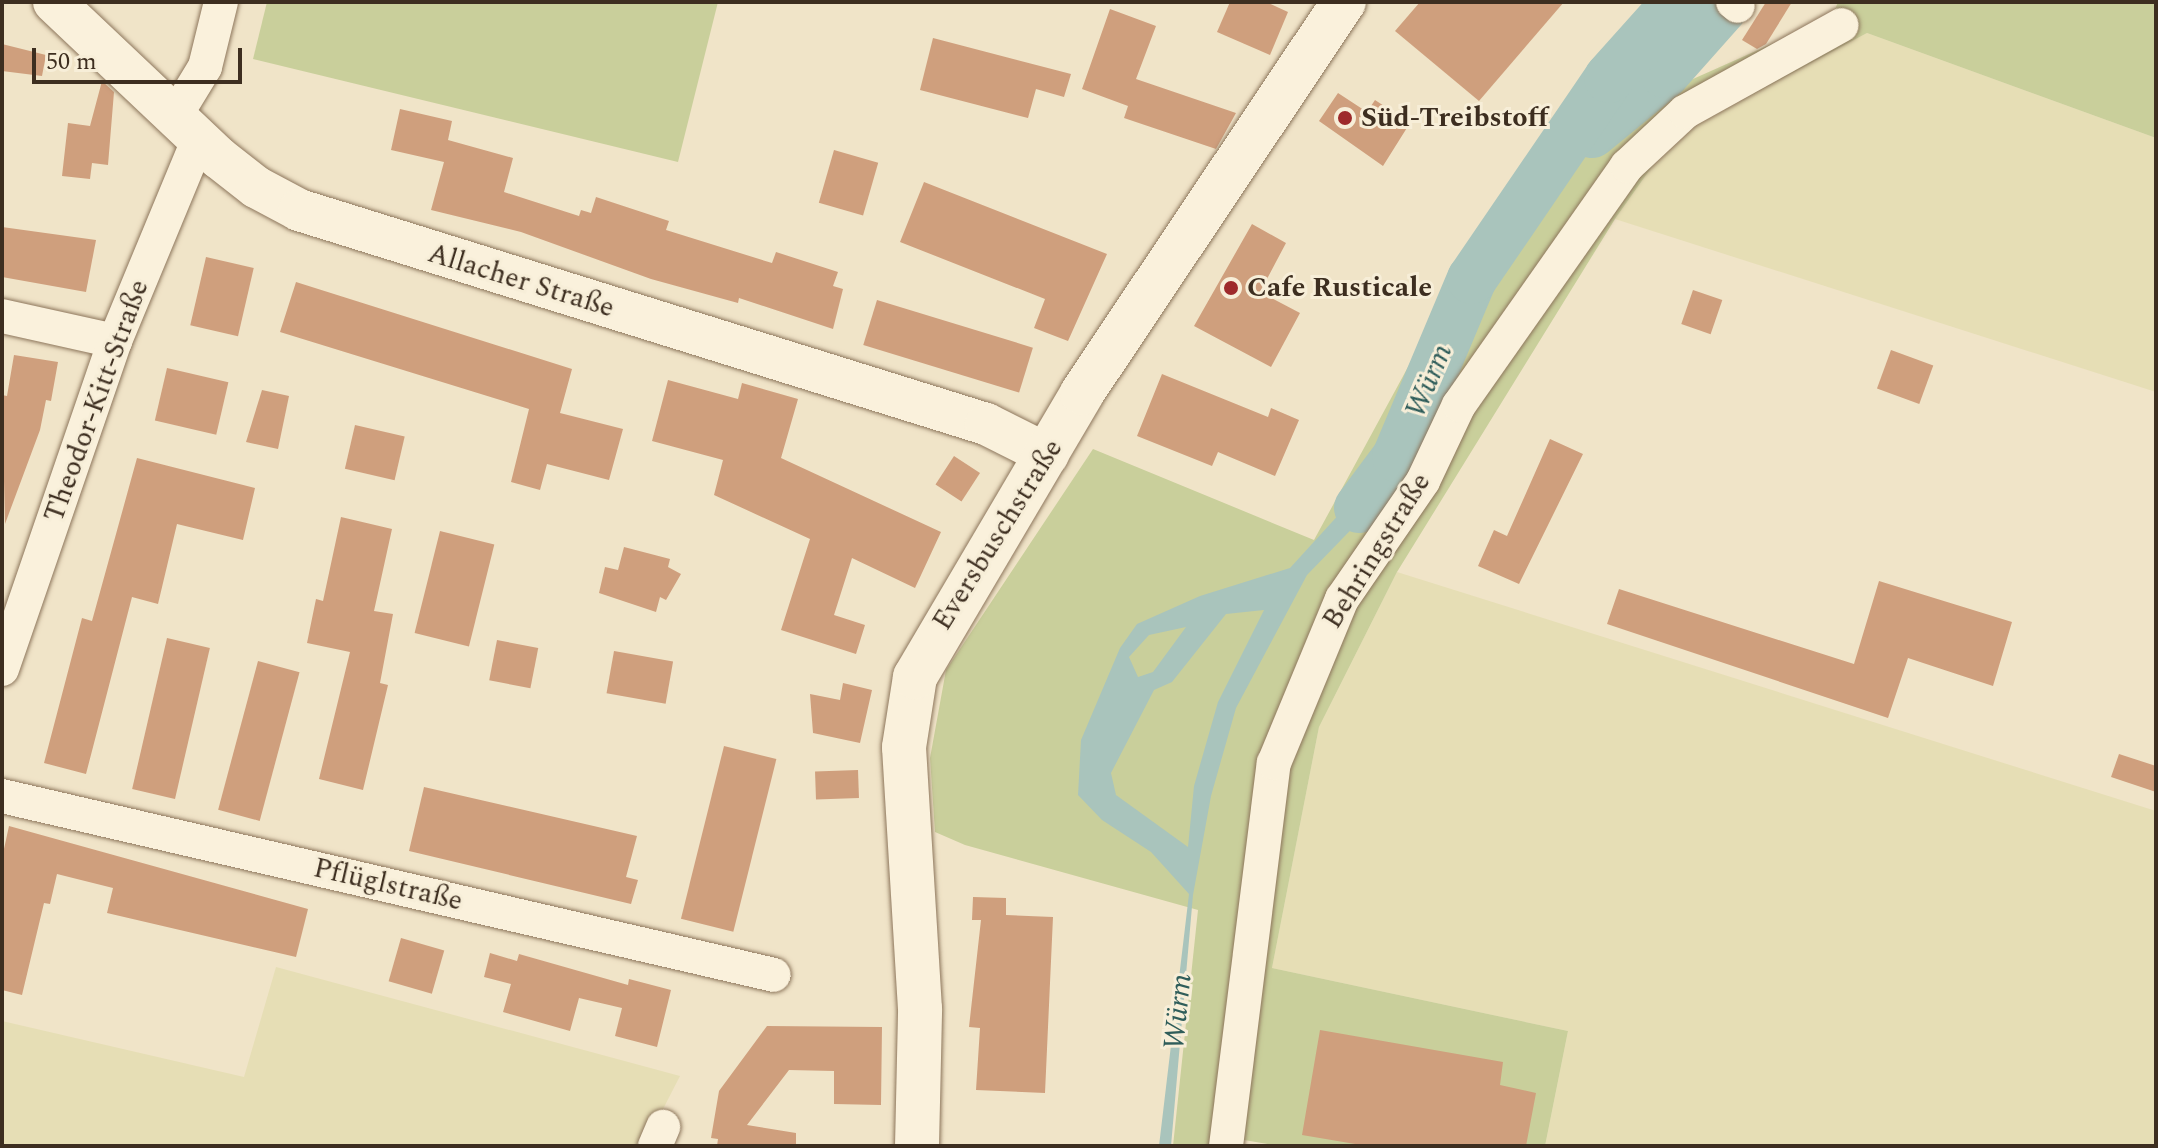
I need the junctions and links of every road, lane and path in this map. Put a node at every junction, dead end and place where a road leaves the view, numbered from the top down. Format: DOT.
graph roads {
  1 [pos="54,2"];
  2 [pos="221,2"];
  3 [pos="1344,2"];
  4 [pos="1842,25"];
  5 [pos="189,125"];
  6 [pos="2,316"];
  7 [pos="115,341"];
  8 [pos="1048,455"];
  9 [pos="8,633"];
  10 [pos="2,669"];
  11 [pos="2,796"];
  12 [pos="774,975"];
  13 [pos="917,1146"];
  14 [pos="1226,1146"];
  1 -- 5 [label="street, Allacher Straße"];
  2 -- 5 [label="street, Theodor-Kitt-Straße"];
  3 -- 8 [label="main road, Eversbuschstraße"];
  4 -- 14 [label="street, Behringstraße"];
  5 -- 7 [label="street, Theodor-Kitt-Straße"];
  5 -- 8 [label="street, Allacher Straße"];
  6 -- 7 [label="street"];
  7 -- 9 [label="street, Theodor-Kitt-Straße"];
  8 -- 13 [label="main road, Eversbuschstraße"];
  9 -- 10 [label="street, Theodor-Kitt-Straße"];
  11 -- 12 [label="street, Pflüglstraße"];
}
